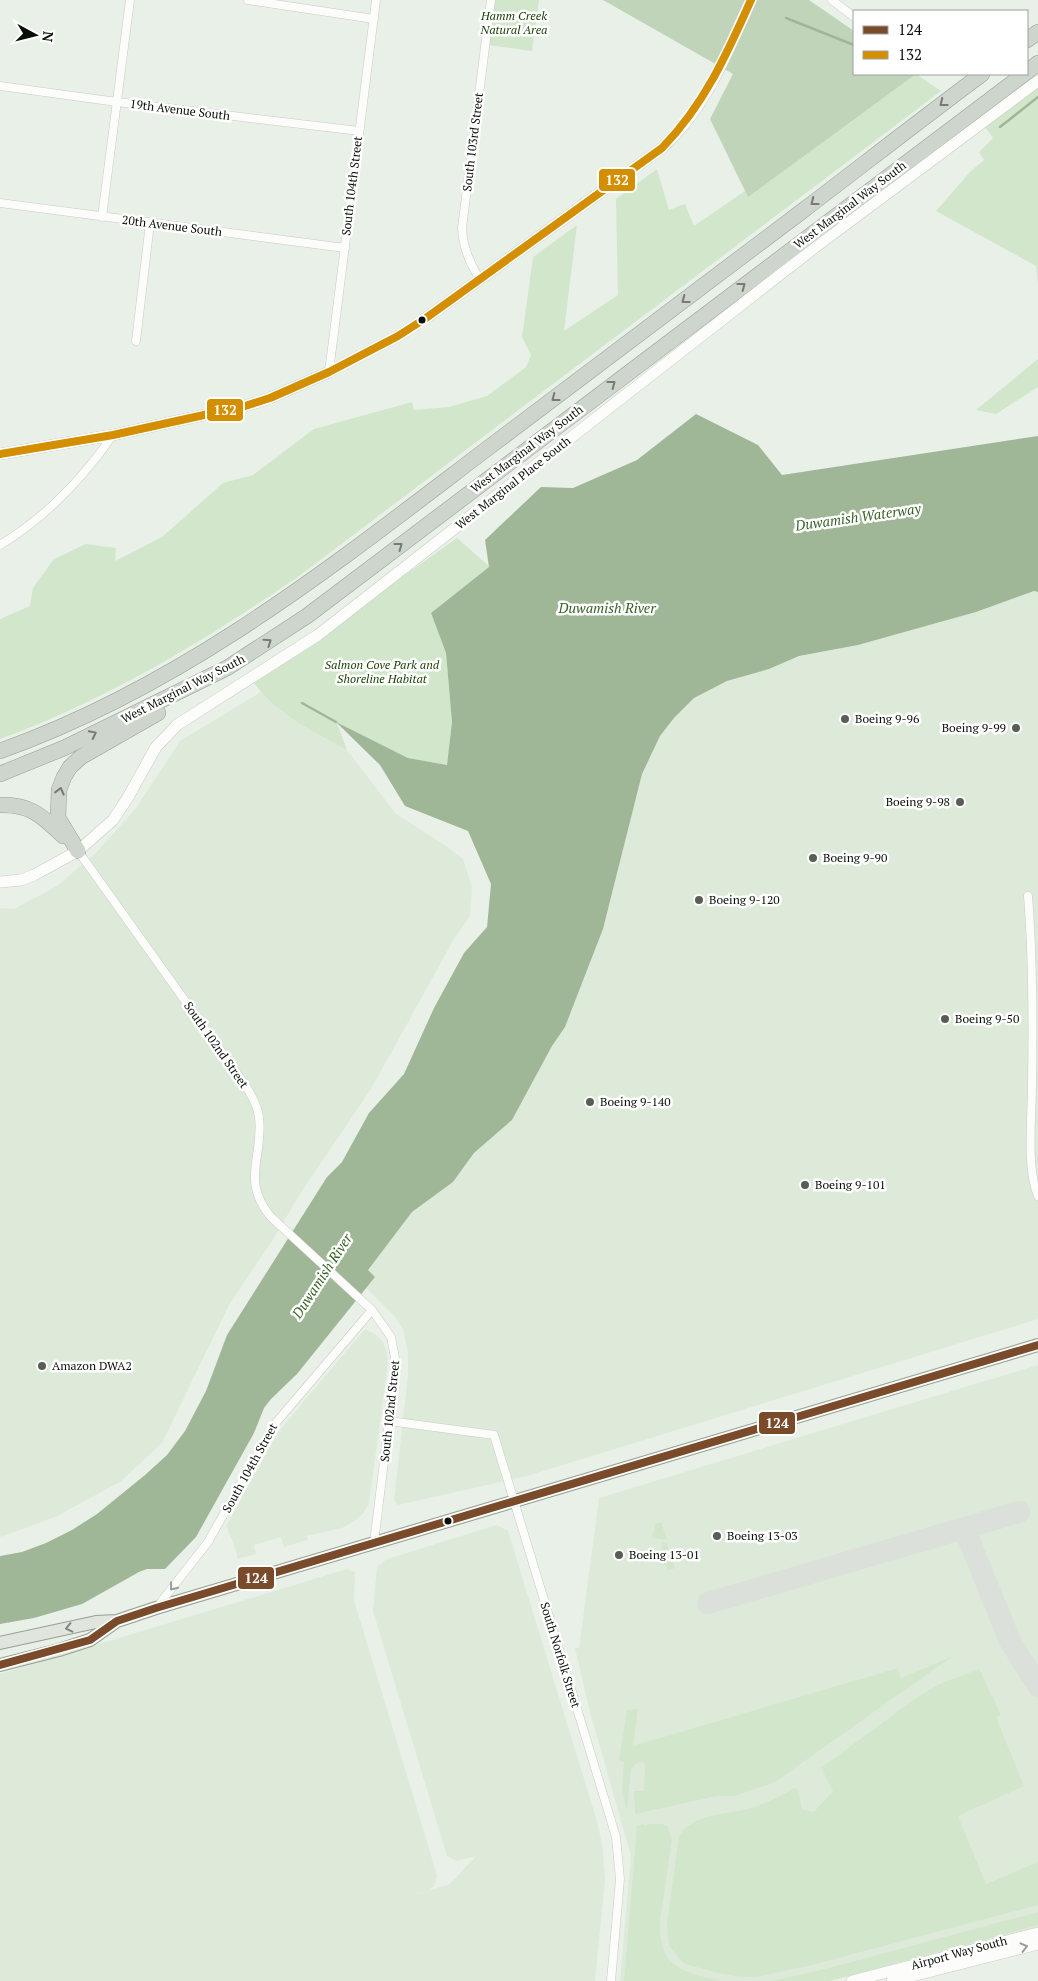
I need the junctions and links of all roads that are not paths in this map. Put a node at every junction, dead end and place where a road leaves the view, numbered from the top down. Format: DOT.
graph roads {
  1 [pos="130,0"];
  2 [pos="248,0"];
  3 [pos="376,0"];
  4 [pos="491,0"];
  5 [pos="751,0"];
  6 [pos="832,0"];
  7 [pos="853,16"];
  8 [pos="374,19"];
  9 [pos="1038,63"];
  10 [pos="1028,71"];
  11 [pos="981,75"];
  12 [pos="1022,75"];
  13 [pos="1038,80"];
  14 [pos="0,86"];
  15 [pos="117,102"];
  16 [pos="359,131"];
  17 [pos="0,203"];
  18 [pos="102,217"];
  19 [pos="150,223"];
  20 [pos="345,248"];
  21 [pos="480,280"];
  22 [pos="136,341"];
  23 [pos="329,372"];
  24 [pos="113,435"];
  25 [pos="0,454"];
  26 [pos="0,545"];
  27 [pos="227,668"];
  28 [pos="0,751"];
  29 [pos="0,774"];
  30 [pos="0,805"];
  31 [pos="78,851"];
  32 [pos="0,882"];
  33 [pos="1028,896"];
  34 [pos="1038,1196"];
  35 [pos="372,1310"];
  36 [pos="1038,1345"];
  37 [pos="390,1421"];
  38 [pos="513,1502"];
  39 [pos="374,1542"];
  40 [pos="156,1608"];
  41 [pos="117,1621"];
  42 [pos="0,1643"];
  43 [pos="0,1665"];
  44 [pos="1038,1933"];
  45 [pos="1038,1944"];
  46 [pos="611,1981"];
  47 [pos="852,1981"];
  48 [pos="892,1981"];
  1 -- 15 [label="street"];
  2 -- 8 [label="street"];
  3 -- 8 [label="street, South 104th Street"];
  4 -- 21 [label="street, South 103rd Street"];
  5 -- 21 [label="street"];
  6 -- 7 [label="street"];
  8 -- 16 [label="street, South 104th Street"];
  9 -- 10 [label="highway, West Marginal Way South"];
  11 -- 28 [label="highway, West Marginal Way South, one-way"];
  27 -- 12 [label="highway, West Marginal Way South, one-way"];
  13 -- 31 [label="street, West Marginal Place South"];
  14 -- 15 [label="street, 19th Avenue South"];
  15 -- 16 [label="street, 19th Avenue South"];
  15 -- 18 [label="street"];
  16 -- 20 [label="street, South 104th Street"];
  17 -- 18 [label="street, 20th Avenue South"];
  18 -- 19 [label="street, 20th Avenue South"];
  19 -- 20 [label="street, 20th Avenue South"];
  19 -- 22 [label="street"];
  20 -- 23 [label="street, South 104th Street"];
  21 -- 23 [label="street"];
  23 -- 24 [label="street"];
  24 -- 25 [label="street"];
  24 -- 26 [label="street"];
  29 -- 27 [label="highway, West Marginal Way South, one-way"];
  31 -- 27 [label="highway, one-way"];
  30 -- 31 [label="highway"];
  31 -- 32 [label="street, West Marginal Place South"];
  31 -- 35 [label="street, South 102nd Street"];
  33 -- 34 [label="street"];
  35 -- 37 [label="street, South 102nd Street"];
  35 -- 40 [label="street, South 104th Street, one-way"];
  36 -- 38 [label="main road"];
  37 -- 38 [label="street, South Norfolk Street"];
  37 -- 39 [label="street, South 102nd Street"];
  38 -- 39 [label="main road"];
  38 -- 46 [label="street, South Norfolk Street"];
  39 -- 40 [label="main road"];
  40 -- 41 [label="main road"];
  41 -- 42 [label="main road, one-way"];
  41 -- 43 [label="main road"];
  44 -- 47 [label="street, Airport Way South"];
  48 -- 45 [label="street, Airport Way South, one-way"];
}
